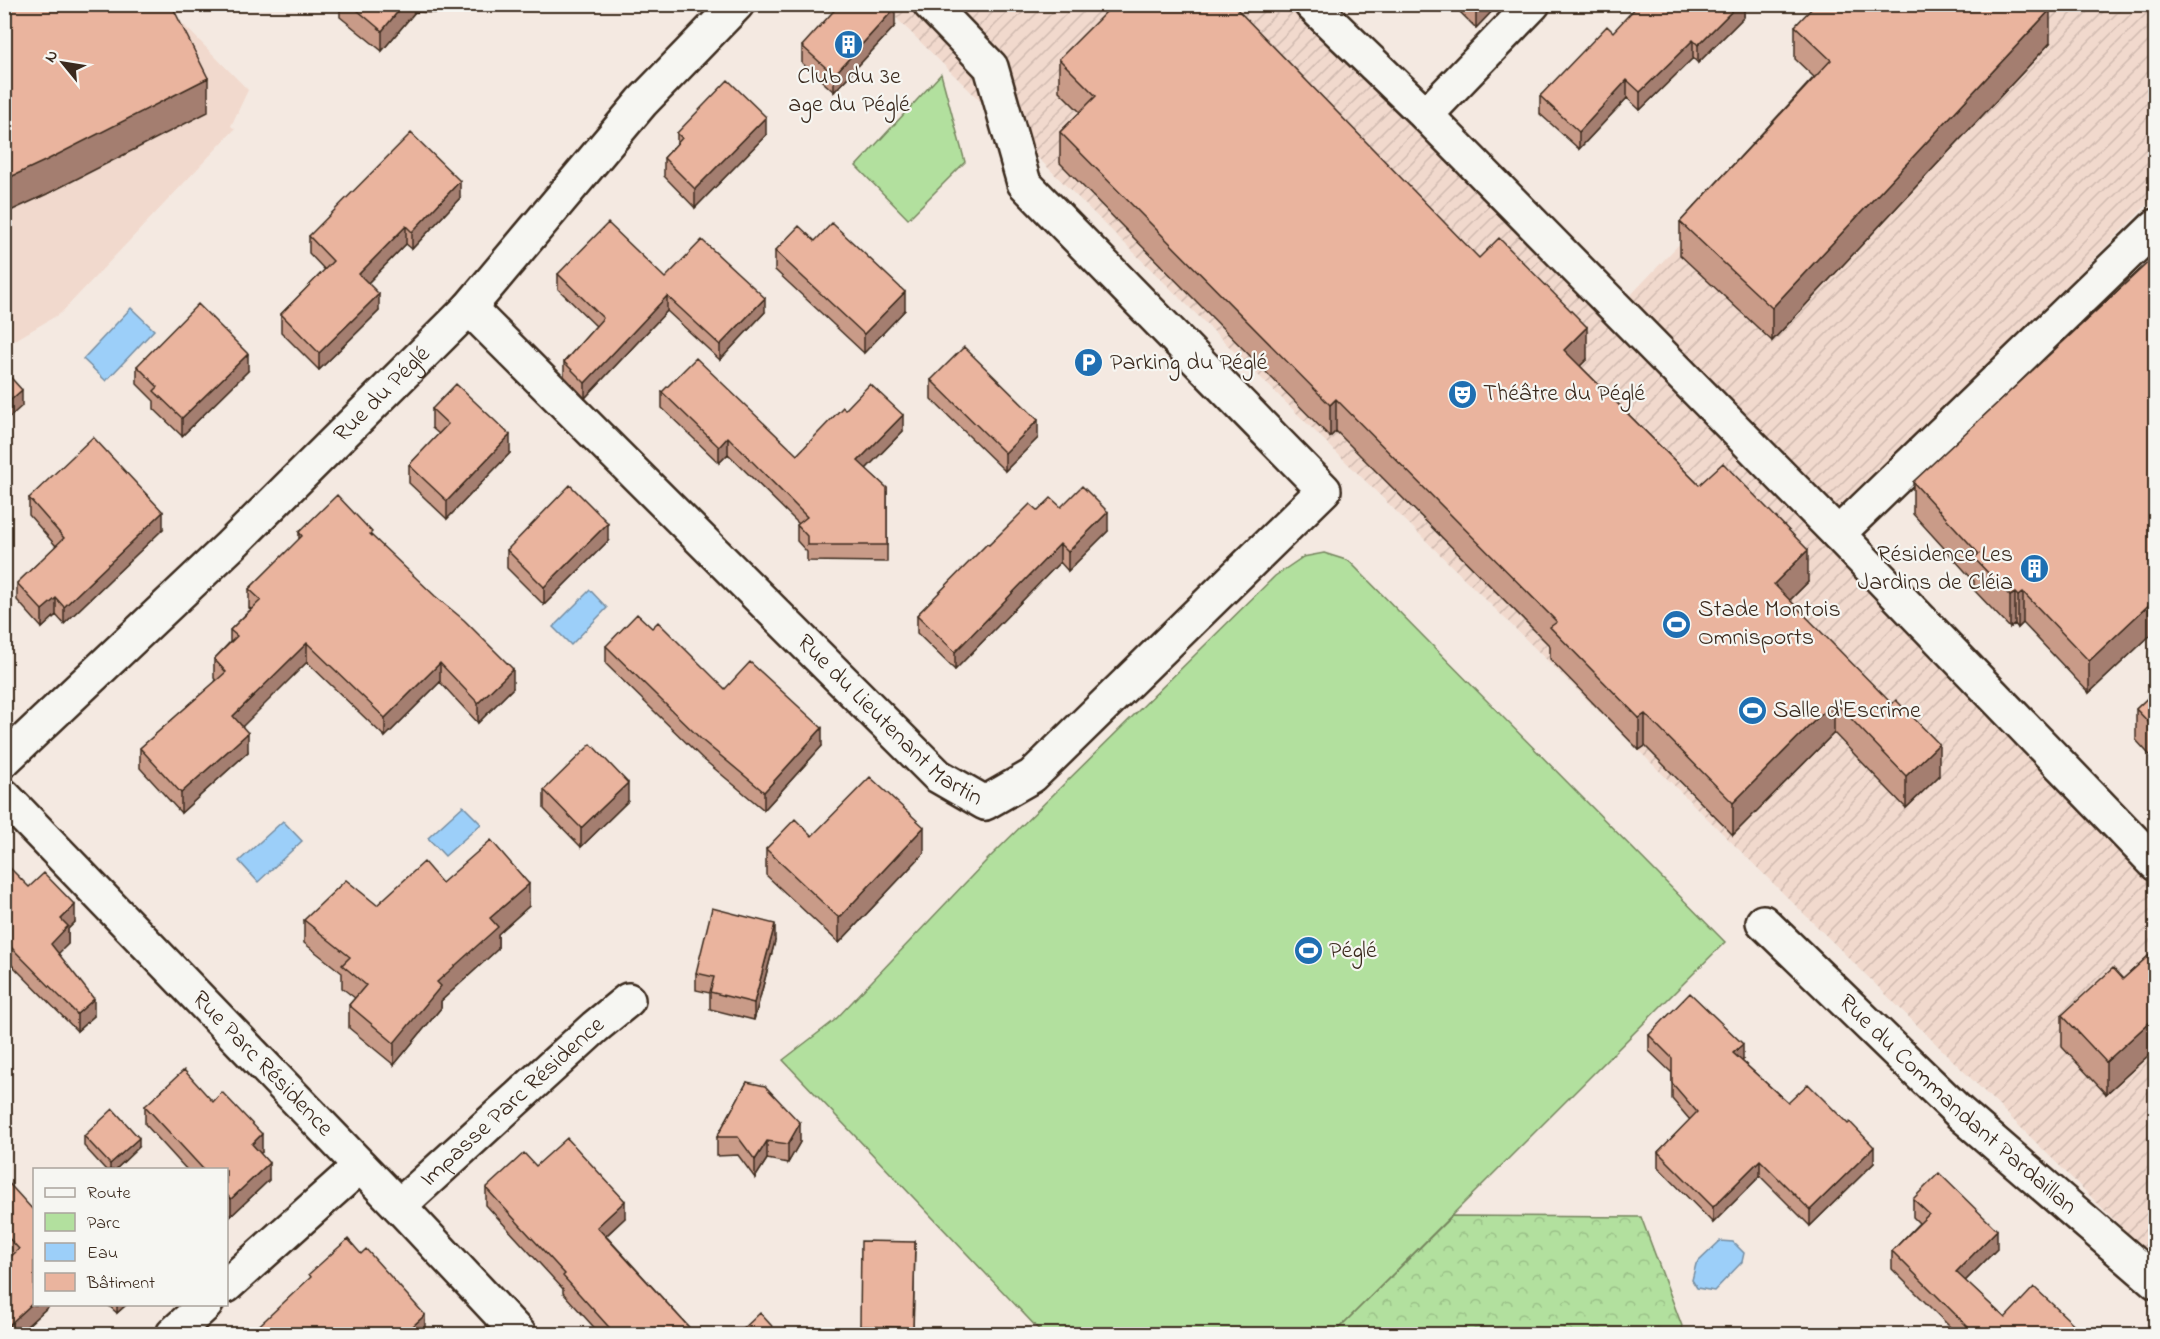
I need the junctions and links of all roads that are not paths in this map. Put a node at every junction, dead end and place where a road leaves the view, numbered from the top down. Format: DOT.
graph roads {
  1 [pos="737,4"];
  2 [pos="930,4"];
  3 [pos="1311,4"];
  4 [pos="1533,4"];
  5 [pos="1426,116"];
  6 [pos="2156,226"];
  7 [pos="469,308"];
  8 [pos="1838,534"];
  9 [pos="4,760"];
  10 [pos="4,796"];
  11 [pos="2156,864"];
  12 [pos="1763,922"];
  13 [pos="628,1000"];
  14 [pos="360,1166"];
  15 [pos="399,1206"];
  16 [pos="2156,1282"];
  17 [pos="228,1284"];
  18 [pos="205,1306"];
  19 [pos="173,1335"];
  20 [pos="519,1335"];
  1 -- 7 [label="street, Rue du Péglé"];
  2 -- 7 [label="street, Rue du Lieutenant Martin"];
  3 -- 5 [label="street"];
  4 -- 5 [label="street"];
  5 -- 8 [label="street"];
  6 -- 8 [label="street"];
  7 -- 9 [label="street, Rue du Péglé"];
  8 -- 11 [label="street"];
  10 -- 14 [label="street, Rue Parc Résidence"];
  12 -- 16 [label="street, Rue du Commandant Pardaillan"];
  13 -- 15 [label="street, Impasse Parc Résidence"];
  14 -- 15 [label="street, Rue Parc Résidence"];
  14 -- 17 [label="street"];
  15 -- 20 [label="street, Rue Parc Résidence"];
  18 -- 19 [label="street"];
}
